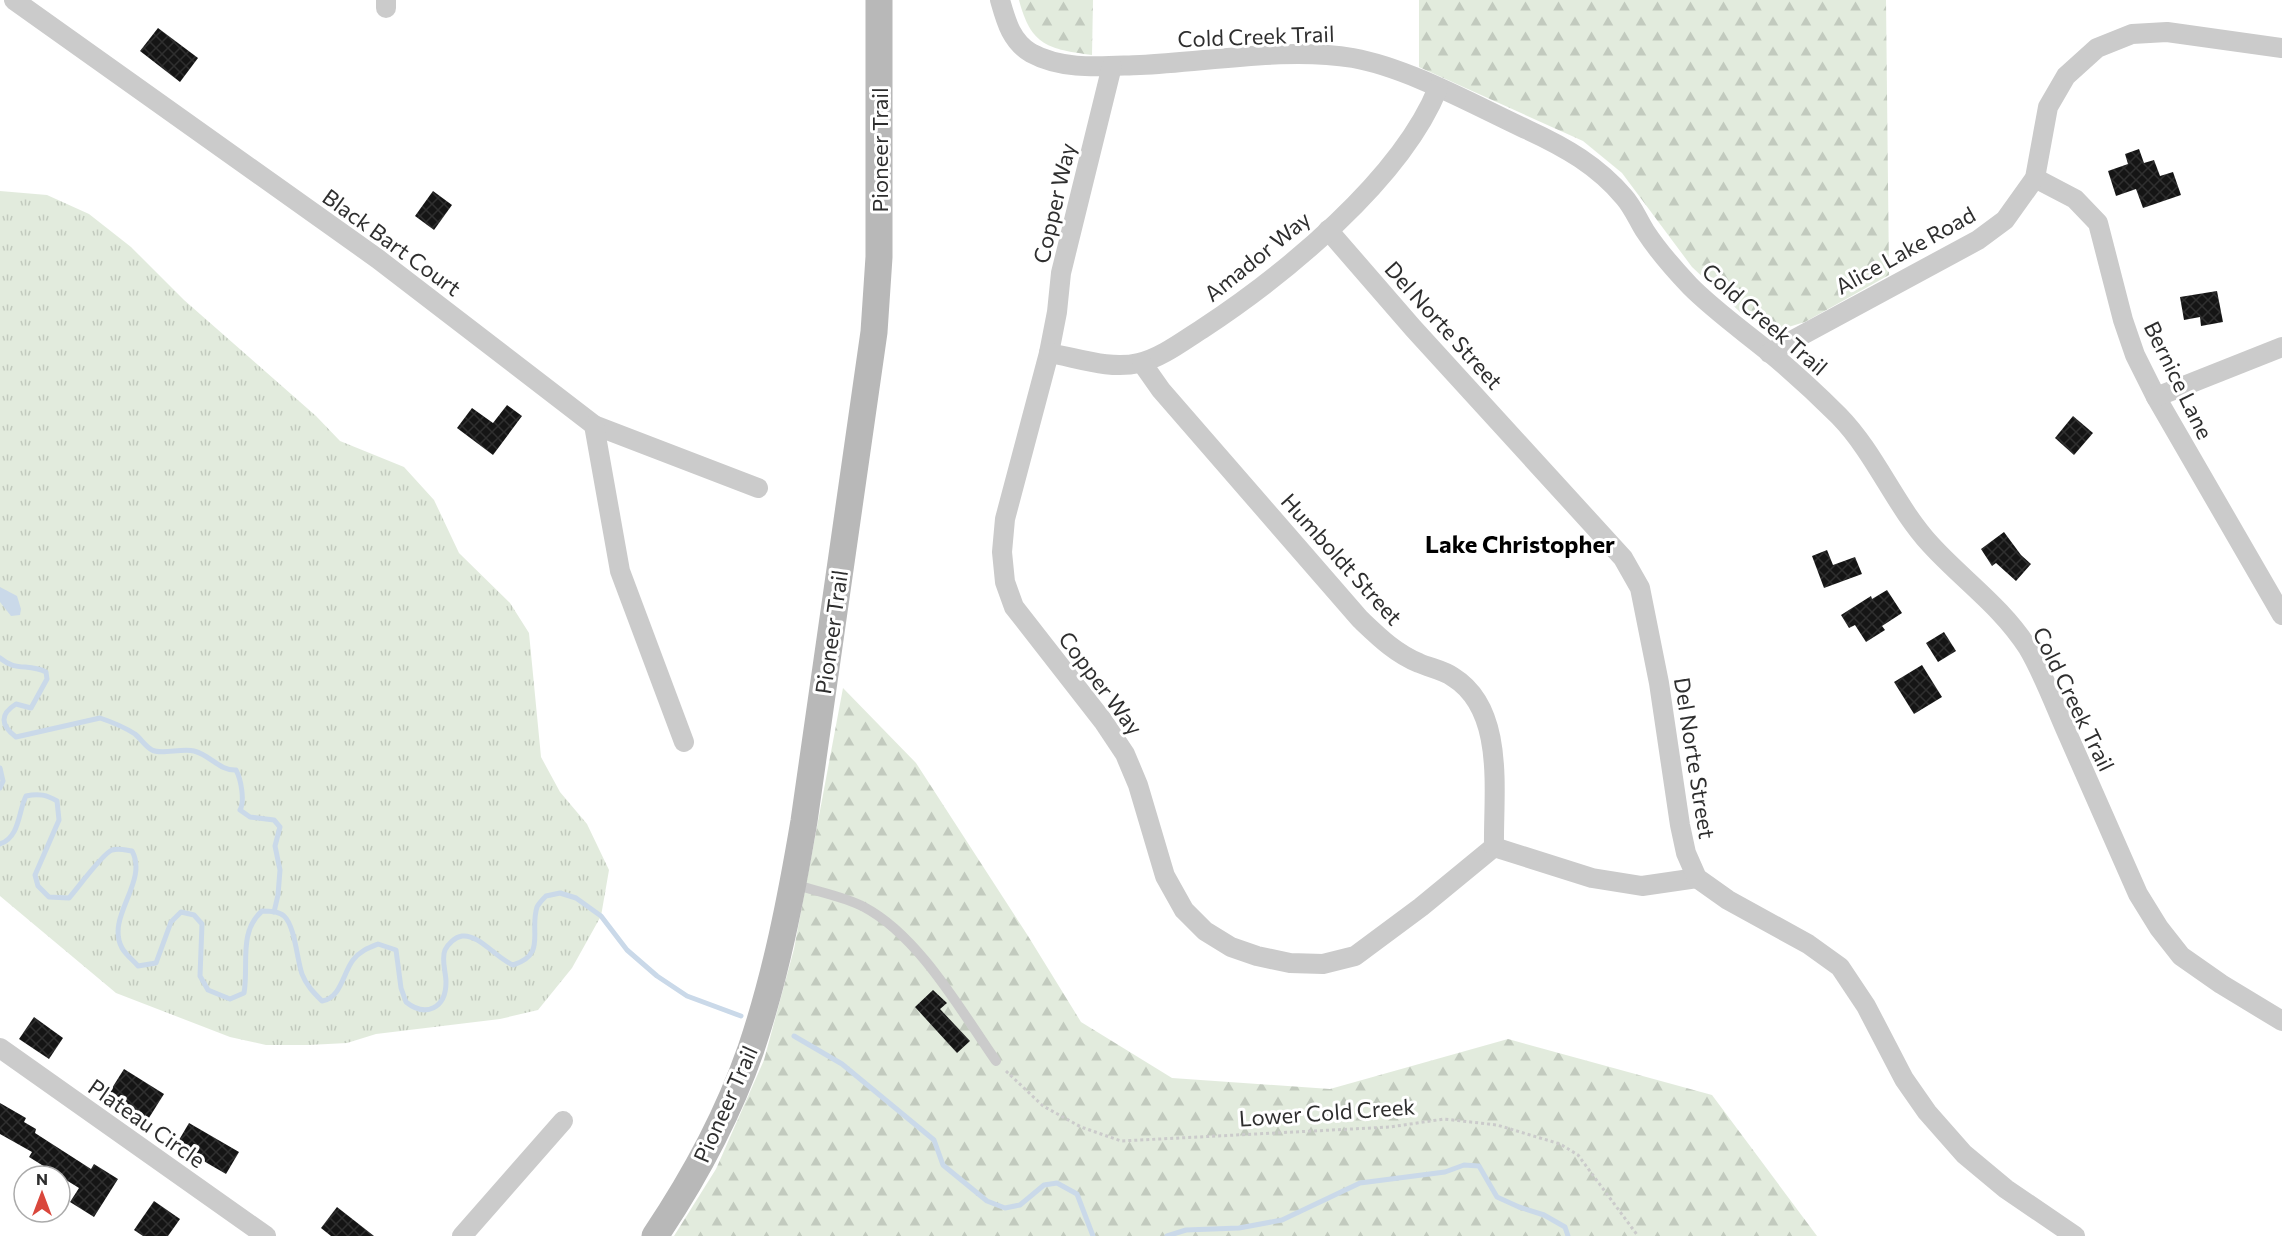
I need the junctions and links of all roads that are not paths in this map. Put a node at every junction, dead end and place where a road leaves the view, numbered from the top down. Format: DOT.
graph roads {
  1 [pos="14,0"];
  2 [pos="879,0"];
  3 [pos="1000,0"];
  4 [pos="2282,48"];
  5 [pos="1112,66"];
  6 [pos="1437,88"];
  7 [pos="2035,178"];
  8 [pos="1328,230"];
  9 [pos="2282,347"];
  10 [pos="1049,353"];
  11 [pos="1769,353"];
  12 [pos="1142,363"];
  13 [pos="2156,397"];
  14 [pos="594,425"];
  15 [pos="758,488"];
  16 [pos="2282,615"];
  17 [pos="684,742"];
  18 [pos="1494,848"];
  19 [pos="1697,879"];
  20 [pos="793,884"];
  21 [pos="2282,1021"];
  22 [pos="0,1048"];
  23 [pos="996,1061"];
  24 [pos="563,1121"];
  25 [pos="266,1236"];
  26 [pos="462,1236"];
  27 [pos="654,1236"];
  28 [pos="2075,1236"];
  1 -- 14 [label="street, Black Bart Court"];
  2 -- 20 [label="main road, Pioneer Trail"];
  3 -- 5 [label="street, Cold Creek Trail"];
  4 -- 7 [label="street, Alice Lake Road"];
  5 -- 6 [label="street, Cold Creek Trail"];
  5 -- 10 [label="street, Copper Way"];
  6 -- 8 [label="street, Amador Way"];
  6 -- 11 [label="street, Cold Creek Trail"];
  7 -- 11 [label="street, Alice Lake Road"];
  7 -- 13 [label="street, Bernice Lane"];
  8 -- 12 [label="street, Amador Way"];
  8 -- 19 [label="street, Del Norte Street"];
  9 -- 13 [label="street"];
  10 -- 12 [label="street, Amador Way"];
  10 -- 18 [label="street, Copper Way"];
  11 -- 21 [label="street, Cold Creek Trail"];
  12 -- 18 [label="street, Humboldt Street"];
  13 -- 16 [label="street, Bernice Lane"];
  14 -- 15 [label="street, Black Bart Court"];
  14 -- 17 [label="street"];
  18 -- 19 [label="street"];
  19 -- 28 [label="street"];
  20 -- 23 [label="lane"];
  20 -- 27 [label="main road, Pioneer Trail"];
  22 -- 25 [label="street, Plateau Circle"];
  24 -- 26 [label="street"];
}
